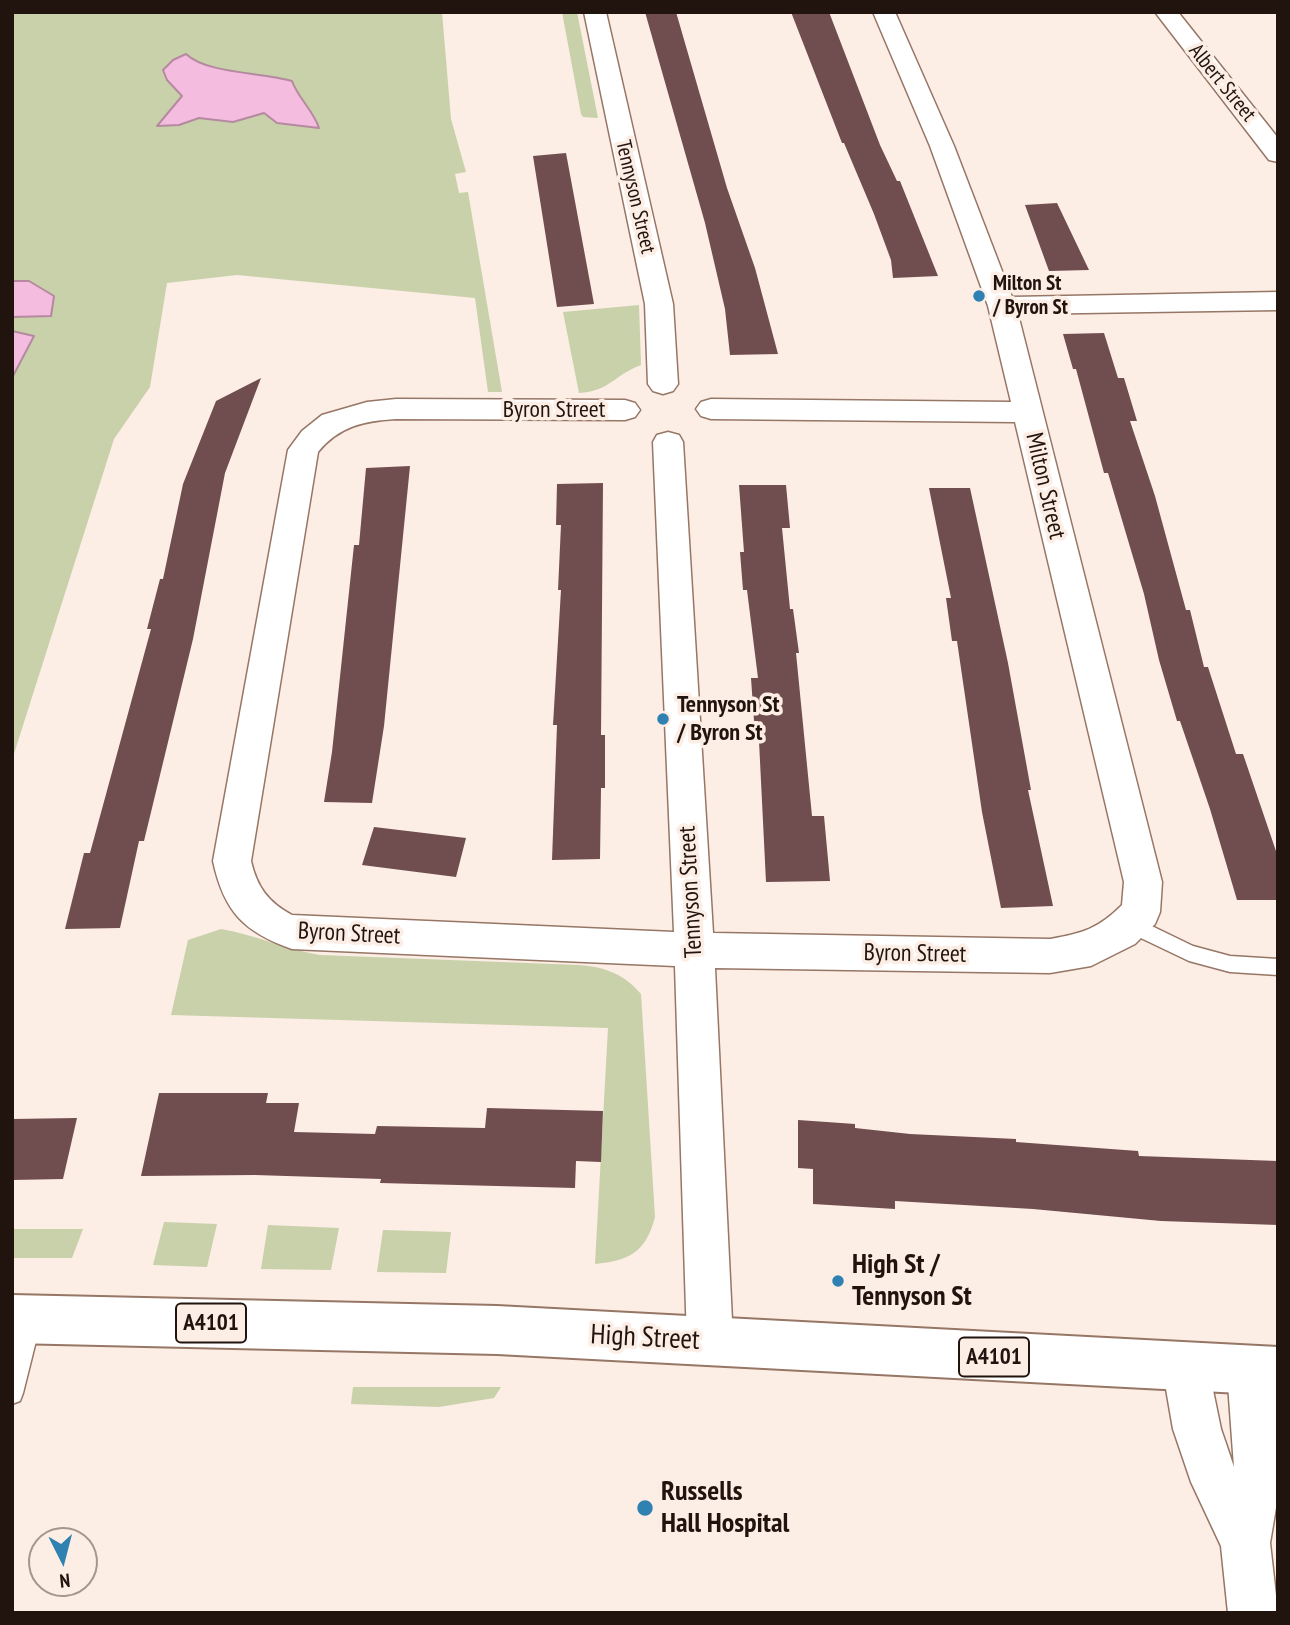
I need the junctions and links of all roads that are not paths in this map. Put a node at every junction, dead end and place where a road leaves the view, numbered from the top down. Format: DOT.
graph roads {
  1 [pos="595,12"];
  2 [pos="884,12"];
  3 [pos="1166,12"];
  4 [pos="1266,120"];
  5 [pos="1278,155"];
  6 [pos="1278,301"];
  7 [pos="1002,306"];
  8 [pos="663,384"];
  9 [pos="711,409"];
  10 [pos="625,410"];
  11 [pos="1028,412"];
  12 [pos="668,442"];
  13 [pos="1129,923"];
  14 [pos="1091,949"];
  15 [pos="694,950"];
  16 [pos="1278,967"];
  17 [pos="21,1319"];
  18 [pos="710,1341"];
  19 [pos="1185,1366"];
  20 [pos="1264,1370"];
  21 [pos="12,1392"];
  22 [pos="1245,1543"];
  23 [pos="1254,1613"];
  1 -- 8 [label="street, Tennyson Street"];
  2 -- 7 [label="street, Milton Street"];
  3 -- 4 [label="street, Albert Street"];
  4 -- 5 [label="street, Albert Street"];
  6 -- 7 [label="street"];
  7 -- 11 [label="street, Milton Street"];
  8 -- 9 [label="street"];
  8 -- 10 [label="street"];
  9 -- 11 [label="street"];
  9 -- 12 [label="street"];
  10 -- 12 [label="street"];
  10 -- 15 [label="street, Byron Street"];
  11 -- 13 [label="street, Milton Street"];
  12 -- 15 [label="street, Tennyson Street"];
  13 -- 14 [label="street, Milton Street"];
  13 -- 16 [label="lane"];
  14 -- 15 [label="street, Byron Street"];
  15 -- 18 [label="street, Tennyson Street"];
  17 -- 18 [label="main road, High Street / A4101"];
  17 -- 21 [label="lane"];
  18 -- 19 [label="main road, High Street / A4101"];
  19 -- 20 [label="main road, High Street / A4101"];
  19 -- 22 [label="street"];
  20 -- 22 [label="street"];
  22 -- 23 [label="street"];
}
